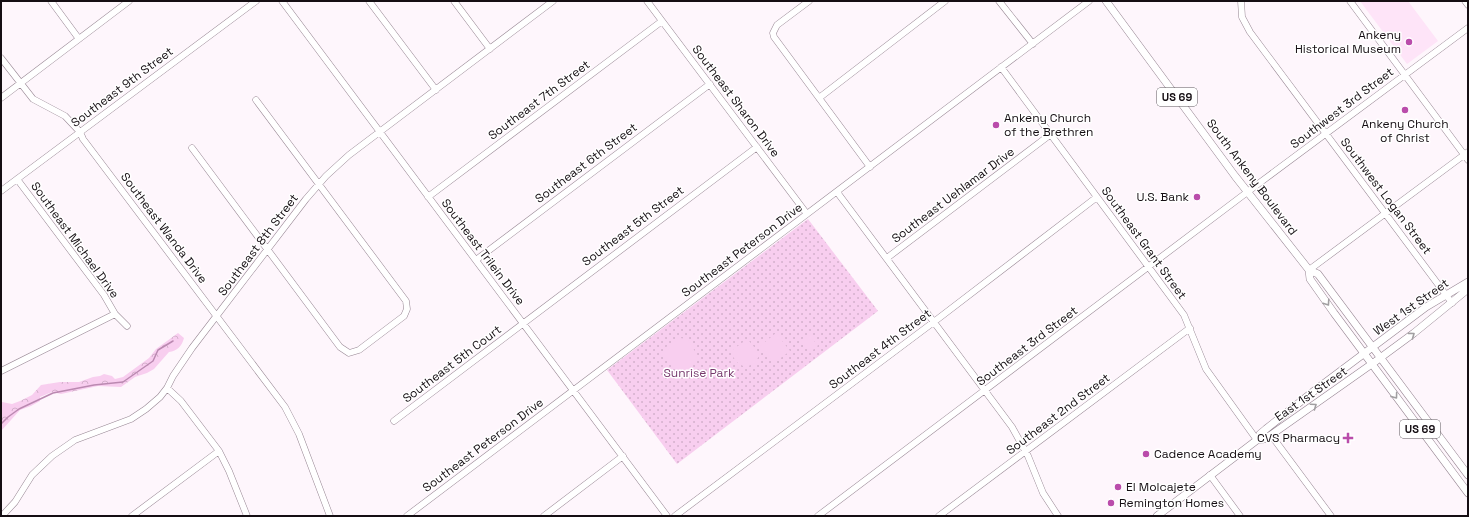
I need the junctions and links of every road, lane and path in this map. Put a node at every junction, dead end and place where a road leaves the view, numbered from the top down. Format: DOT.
graph roads {
  1 [pos="51,1"];
  2 [pos="129,1"];
  3 [pos="256,1"];
  4 [pos="282,1"];
  5 [pos="370,1"];
  6 [pos="454,1"];
  7 [pos="647,1"];
  8 [pos="809,1"];
  9 [pos="945,1"];
  10 [pos="999,1"];
  11 [pos="1089,1"];
  12 [pos="1106,1"];
  13 [pos="1241,1"];
  14 [pos="1350,1"];
  15 [pos="1465,1"];
  16 [pos="551,2"];
  17 [pos="1468,5"];
  18 [pos="662,21"];
  19 [pos="1468,28"];
  20 [pos="79,38"];
  21 [pos="1033,44"];
  22 [pos="490,49"];
  23 [pos="1,58"];
  24 [pos="1001,67"];
  25 [pos="1405,75"];
  26 [pos="20,83"];
  27 [pos="710,84"];
  28 [pos="436,90"];
  29 [pos="1,98"];
  30 [pos="818,98"];
  31 [pos="256,100"];
  32 [pos="80,132"];
  33 [pos="380,132"];
  34 [pos="1051,134"];
  35 [pos="1326,134"];
  36 [pos="757,147"];
  37 [pos="192,148"];
  38 [pos="1467,156"];
  39 [pos="870,167"];
  40 [pos="17,179"];
  41 [pos="319,184"];
  42 [pos="1,191"];
  43 [pos="837,192"];
  44 [pos="1248,192"];
  45 [pos="428,197"];
  46 [pos="1097,198"];
  47 [pos="1385,213"];
  48 [pos="807,214"];
  49 [pos="268,250"];
  50 [pos="887,258"];
  51 [pos="476,260"];
  52 [pos="1148,267"];
  53 [pos="1309,270"];
  54 [pos="1468,282"];
  55 [pos="1468,289"];
  56 [pos="1446,295"];
  57 [pos="1452,303"];
  58 [pos="115,314"];
  59 [pos="217,317"];
  60 [pos="934,321"];
  61 [pos="523,324"];
  62 [pos="127,326"];
  63 [pos="1190,328"];
  64 [pos="1372,356"];
  65 [pos="1,371"];
  66 [pos="167,388"];
  67 [pos="573,390"];
  68 [pos="985,391"];
  69 [pos="394,422"];
  70 [pos="1270,435"];
  71 [pos="1257,440"];
  72 [pos="219,450"];
  73 [pos="1026,452"];
  74 [pos="623,456"];
  75 [pos="1210,475"];
  76 [pos="1468,475"];
  77 [pos="1468,492"];
  78 [pos="2,516"];
  79 [pos="132,516"];
  80 [pos="247,516"];
  81 [pos="330,516"];
  82 [pos="407,516"];
  83 [pos="544,516"];
  84 [pos="667,516"];
  85 [pos="675,516"];
  86 [pos="818,516"];
  87 [pos="939,516"];
  88 [pos="1058,516"];
  89 [pos="1156,516"];
  90 [pos="1240,516"];
  91 [pos="1332,516"];
  1 -- 20 [label="street"];
  2 -- 20 [label="street"];
  3 -- 32 [label="street, Southeast 9th Street"];
  4 -- 33 [label="street, Southeast Trilein Drive"];
  5 -- 28 [label="street"];
  6 -- 22 [label="street"];
  7 -- 18 [label="street, Southeast Sharon Drive"];
  8 -- 30 [label="street"];
  9 -- 30 [label="street"];
  10 -- 21 [label="street"];
  11 -- 21 [label="street, Southeast Peterson Drive"];
  12 -- 44 [label="main road, South Ankeny Boulevard / US 69"];
  13 -- 35 [label="street, Southwest Logan Street"];
  14 -- 25 [label="street"];
  15 -- 17 [label="street"];
  16 -- 22 [label="street, Southeast 8th Street"];
  18 -- 27 [label="street, Southeast Sharon Drive"];
  18 -- 45 [label="street, Southeast 7th Street"];
  19 -- 25 [label="street, Southwest 3rd Street"];
  20 -- 26 [label="street"];
  21 -- 24 [label="street, Southeast Peterson Drive"];
  22 -- 28 [label="street, Southeast 8th Street"];
  23 -- 26 [label="street, Southeast Wanda Drive"];
  24 -- 34 [label="street, Southeast Grant Street"];
  24 -- 39 [label="street, Southeast Peterson Drive"];
  25 -- 35 [label="street, Southwest 3rd Street"];
  25 -- 38 [label="street"];
  26 -- 29 [label="street"];
  26 -- 32 [label="street, Southeast Wanda Drive"];
  27 -- 36 [label="street, Southeast Sharon Drive"];
  27 -- 51 [label="street, Southeast 6th Street"];
  28 -- 33 [label="street, Southeast 8th Street"];
  30 -- 39 [label="street"];
  31 -- 41 [label="street"];
  32 -- 40 [label="street, Southeast 9th Street"];
  32 -- 59 [label="street, Southeast Wanda Drive"];
  33 -- 41 [label="street, Southeast 8th Street"];
  33 -- 45 [label="street, Southeast Trilein Drive"];
  34 -- 46 [label="street, Southeast Grant Street"];
  34 -- 50 [label="street, Southeast Uehlamar Drive"];
  35 -- 44 [label="street, Southwest 3rd Street"];
  35 -- 47 [label="street, Southwest Logan Street"];
  36 -- 48 [label="street, Southeast Sharon Drive"];
  36 -- 61 [label="street, Southeast 5th Street"];
  37 -- 49 [label="street"];
  38 -- 47 [label="street"];
  39 -- 43 [label="street, Southeast Peterson Drive"];
  40 -- 42 [label="street, Southeast 9th Street"];
  40 -- 58 [label="street, Southeast Michael Drive"];
  41 -- 49 [label="street, Southeast 8th Street"];
  41 -- 49 [label="street"];
  43 -- 48 [label="street, Southeast Peterson Drive"];
  43 -- 50 [label="street"];
  44 -- 52 [label="street, Southeast 3rd Street"];
  44 -- 53 [label="main road, South Ankeny Boulevard / US 69"];
  45 -- 51 [label="street, Southeast Trilein Drive"];
  46 -- 52 [label="street, Southeast Grant Street"];
  46 -- 60 [label="street, Southeast 4th Street"];
  47 -- 53 [label="street"];
  47 -- 56 [label="street, Southwest Logan Street"];
  48 -- 67 [label="street, Southeast Peterson Drive"];
  49 -- 59 [label="street, Southeast 8th Street"];
  50 -- 60 [label="street"];
  51 -- 61 [label="street, Southeast Trilein Drive"];
  52 -- 63 [label="street, Southeast Grant Street"];
  52 -- 68 [label="street, Southeast 3rd Street"];
  53 -- 64 [label="main road, South Ankeny Boulevard / US 69, one-way"];
  53 -- 64 [label="main road, South Ankeny Boulevard / US 69"];
  54 -- 56 [label="main road, West 1st Street"];
  55 -- 57 [label="main road, West 1st Street"];
  56 -- 57 [label="street, Southwest Logan Street"];
  56 -- 64 [label="main road, West 1st Street"];
  64 -- 57 [label="main road, West 1st Street, one-way"];
  58 -- 62 [label="street, Southeast Michael Drive"];
  58 -- 65 [label="street"];
  59 -- 66 [label="street, Southeast 8th Street"];
  59 -- 81 [label="street, Southeast Wanda Drive"];
  60 -- 68 [label="street"];
  60 -- 85 [label="street, Southeast 4th Street"];
  61 -- 67 [label="street, Southeast Trilein Drive"];
  61 -- 69 [label="street, Southeast 5th Court"];
  63 -- 71 [label="street, Southeast Grant Street"];
  63 -- 73 [label="street, Southeast 2nd Street"];
  70 -- 64 [label="main road, East 1st Street, one-way"];
  64 -- 71 [label="main road, East 1st Street"];
  64 -- 76 [label="main road, US 69"];
  64 -- 77 [label="main road, US 69, one-way"];
  66 -- 72 [label="street"];
  66 -- 78 [label="street, Southeast 8th Street"];
  67 -- 74 [label="street, Southeast Trilein Drive"];
  67 -- 82 [label="street, Southeast Peterson Drive"];
  68 -- 73 [label="street"];
  68 -- 86 [label="street, Southeast 3rd Street"];
  70 -- 71 [label="main road, East 1st Street"];
  70 -- 91 [label="street"];
  71 -- 75 [label="main road, East 1st Street"];
  72 -- 79 [label="street"];
  72 -- 80 [label="street"];
  73 -- 87 [label="street, Southeast 2nd Street"];
  73 -- 88 [label="street"];
  74 -- 83 [label="street"];
  74 -- 84 [label="street, Southeast Trilein Drive"];
  75 -- 89 [label="main road, East 1st Street"];
  75 -- 90 [label="street"];
}
